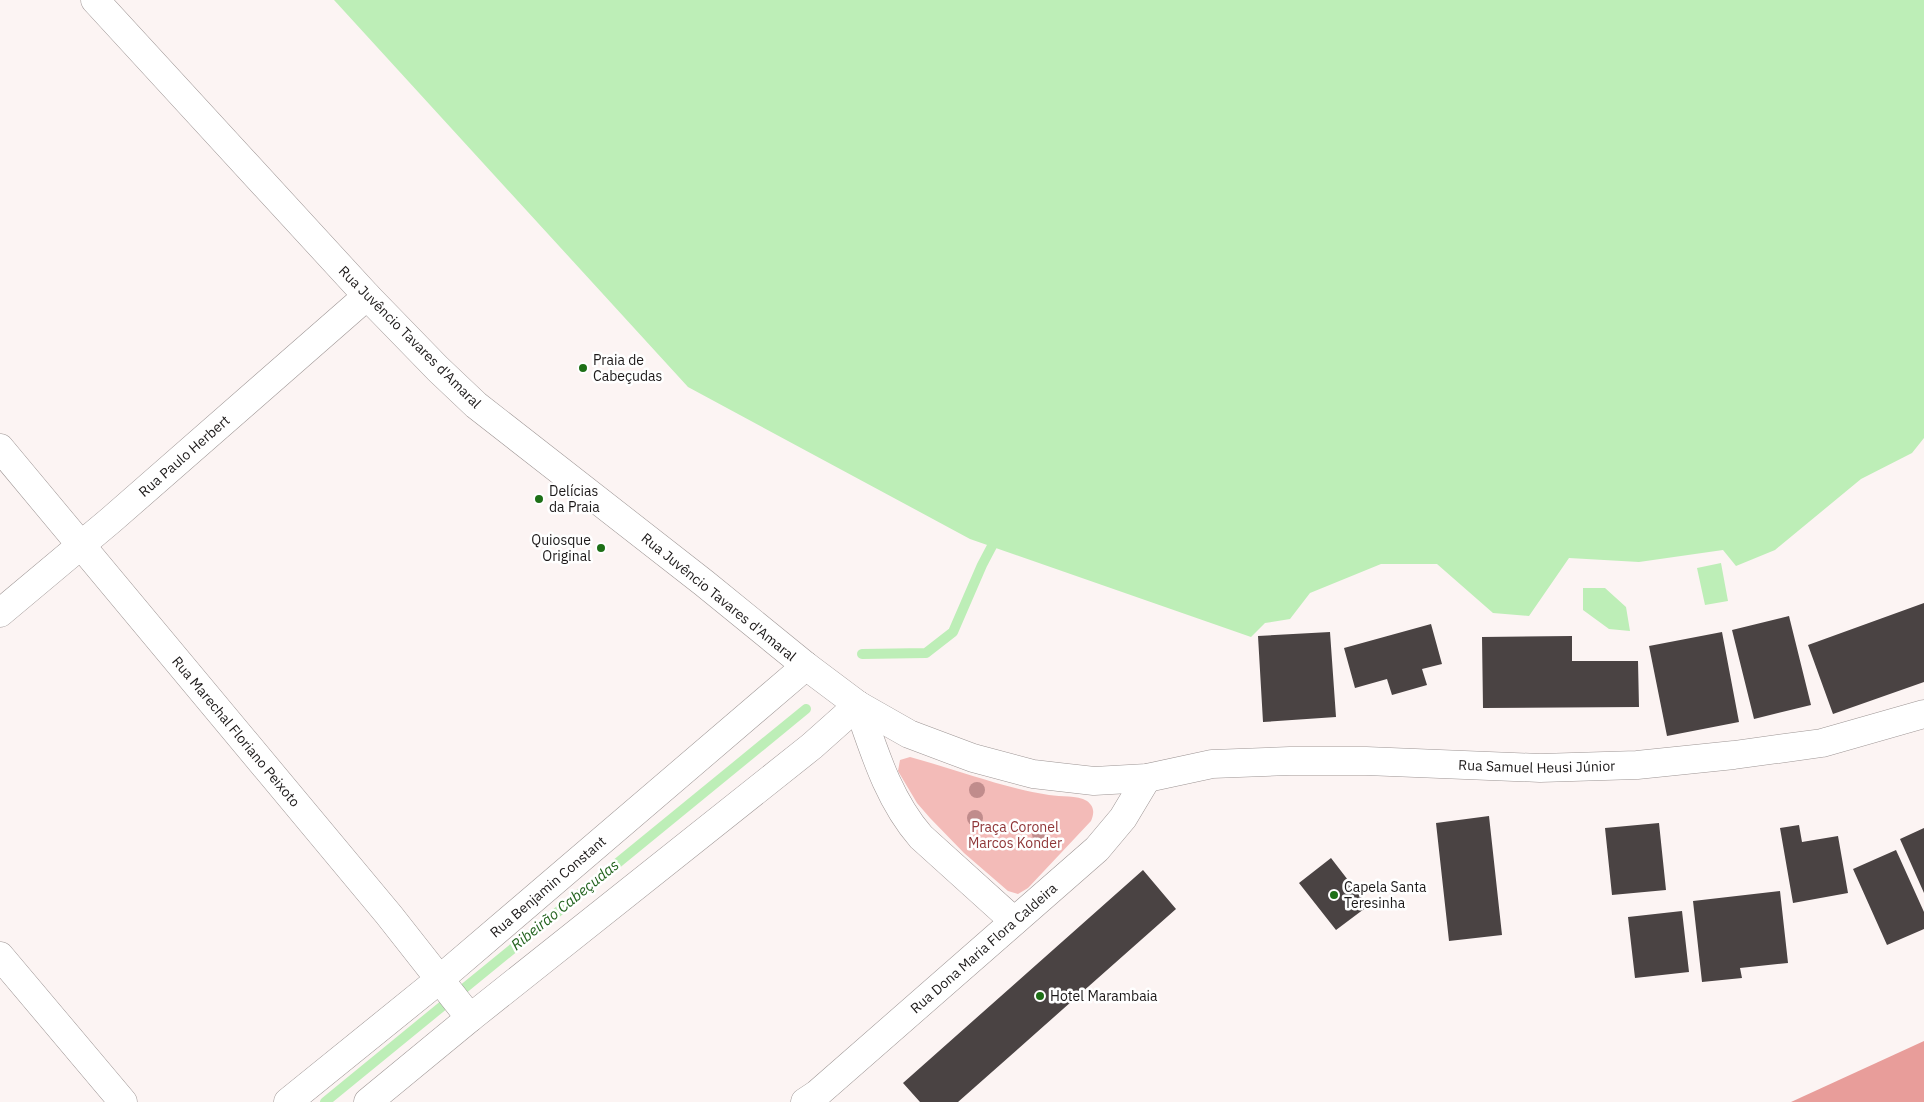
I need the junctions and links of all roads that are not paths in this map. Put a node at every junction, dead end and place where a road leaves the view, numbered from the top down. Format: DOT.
graph roads {
  1 [pos="95,0"];
  2 [pos="366,296"];
  3 [pos="0,448"];
  4 [pos="80,544"];
  5 [pos="0,613"];
  6 [pos="806,666"];
  7 [pos="858,705"];
  8 [pos="1924,714"];
  9 [pos="1147,778"];
  10 [pos="1014,921"];
  11 [pos="0,956"];
  12 [pos="454,998"];
  13 [pos="123,1102"];
  14 [pos="288,1102"];
  15 [pos="368,1102"];
  16 [pos="805,1102"];
  1 -- 2 [label="street, Rua Juvêncio Tavares d'Amaral"];
  2 -- 4 [label="street, Rua Paulo Herbert"];
  2 -- 6 [label="street, Rua Juvêncio Tavares d'Amaral"];
  3 -- 4 [label="street, Rua Marechal Floriano Peixoto"];
  4 -- 5 [label="street, Rua Paulo Herbert"];
  4 -- 12 [label="street, Rua Marechal Floriano Peixoto"];
  6 -- 7 [label="street, Rua Juvêncio Tavares d'Amaral"];
  6 -- 12 [label="street, Rua Benjamin Constant"];
  7 -- 9 [label="street, Rua Juvêncio Tavares d'Amaral"];
  7 -- 10 [label="street"];
  7 -- 12 [label="street, Rua Benjamin Constant"];
  8 -- 9 [label="street, Rua Samuel Heusi Júnior"];
  9 -- 10 [label="street, Rua Dona Maria Flora Caldeira"];
  10 -- 16 [label="street, Rua Dona Maria Flora Caldeira"];
  11 -- 13 [label="street"];
  12 -- 14 [label="street, Rua Benjamin Constant"];
  12 -- 15 [label="street, Rua Benjamin Constant"];
}
